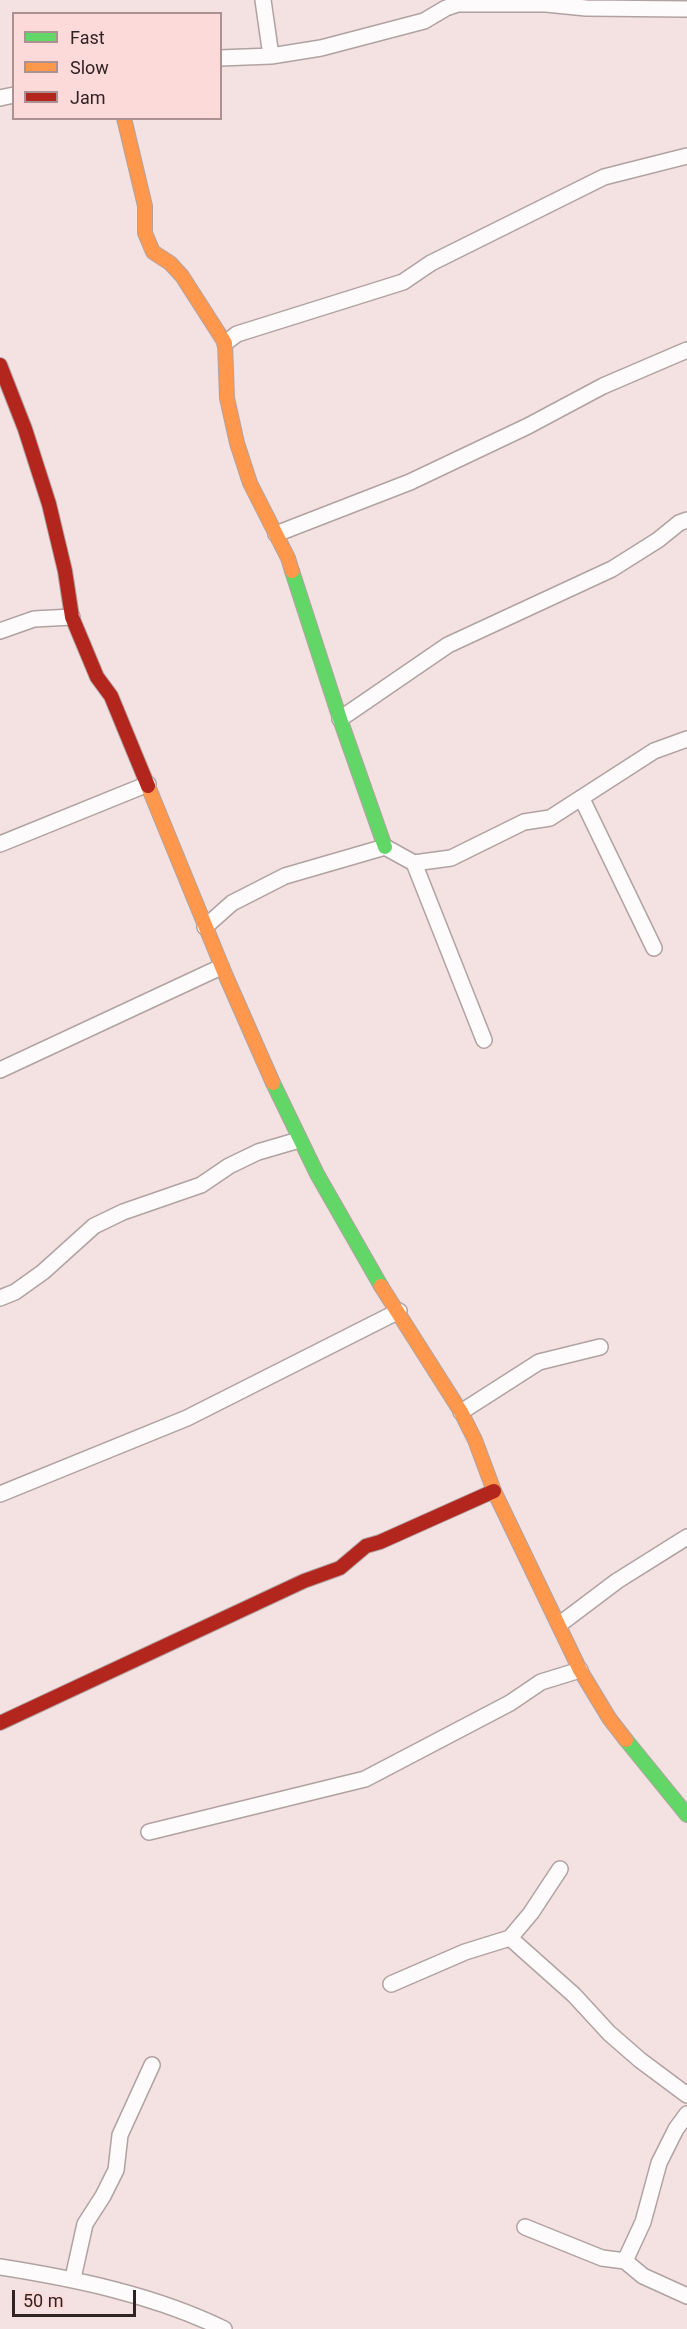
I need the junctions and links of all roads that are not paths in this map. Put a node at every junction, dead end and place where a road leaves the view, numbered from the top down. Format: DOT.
graph roads {
  1 [pos="263,0"];
  2 [pos="687,9"];
  3 [pos="271,56"];
  4 [pos="222,58"];
  5 [pos="124,120"];
  6 [pos="687,156"];
  7 [pos="225,343"];
  8 [pos="687,350"];
  9 [pos="0,365"];
  10 [pos="687,520"];
  11 [pos="276,534"];
  12 [pos="72,617"];
  13 [pos="0,631"];
  14 [pos="340,719"];
  15 [pos="687,739"];
  16 [pos="148,784"];
  17 [pos="582,799"];
  18 [pos="0,844"];
  19 [pos="385,848"];
  20 [pos="414,863"];
  21 [pos="205,927"];
  22 [pos="654,948"];
  23 [pos="221,967"];
  24 [pos="484,1040"];
  25 [pos="0,1070"];
  26 [pos="299,1140"];
  27 [pos="0,1298"];
  28 [pos="399,1311"];
  29 [pos="600,1347"];
  30 [pos="461,1412"];
  31 [pos="494,1491"];
  32 [pos="0,1494"];
  33 [pos="687,1537"];
  34 [pos="560,1624"];
  35 [pos="580,1670"];
  36 [pos="0,1723"];
  37 [pos="687,1815"];
  38 [pos="148,1832"];
  39 [pos="560,1869"];
  40 [pos="510,1938"];
  41 [pos="391,1984"];
  42 [pos="152,2065"];
  43 [pos="687,2095"];
  44 [pos="687,2114"];
  45 [pos="525,2228"];
  46 [pos="625,2261"];
  47 [pos="0,2267"];
  48 [pos="73,2278"];
  49 [pos="687,2296"];
  50 [pos="224,2329"];
  1 -- 3 [label="street"];
  2 -- 3 [label="street"];
  3 -- 4 [label="street"];
  5 -- 7 [label="street"];
  6 -- 7 [label="street"];
  7 -- 11 [label="street"];
  8 -- 11 [label="street"];
  9 -- 12 [label="street"];
  10 -- 14 [label="street"];
  11 -- 14 [label="street"];
  12 -- 13 [label="street"];
  12 -- 16 [label="street"];
  14 -- 19 [label="street"];
  15 -- 17 [label="street"];
  16 -- 18 [label="street"];
  16 -- 21 [label="street"];
  17 -- 20 [label="street"];
  17 -- 22 [label="street"];
  19 -- 20 [label="street"];
  19 -- 21 [label="street"];
  20 -- 24 [label="street"];
  21 -- 23 [label="street"];
  23 -- 25 [label="street"];
  23 -- 26 [label="street"];
  26 -- 27 [label="street"];
  26 -- 28 [label="street"];
  28 -- 30 [label="street"];
  28 -- 32 [label="street"];
  29 -- 30 [label="street"];
  30 -- 31 [label="street"];
  31 -- 34 [label="street"];
  31 -- 36 [label="street"];
  33 -- 34 [label="street"];
  34 -- 35 [label="street"];
  35 -- 37 [label="street"];
  35 -- 38 [label="street"];
  39 -- 40 [label="street"];
  40 -- 41 [label="street"];
  40 -- 43 [label="street"];
  42 -- 48 [label="street"];
  44 -- 46 [label="street"];
  45 -- 46 [label="street"];
  46 -- 49 [label="street"];
  47 -- 48 [label="street"];
  48 -- 50 [label="street"];
}
